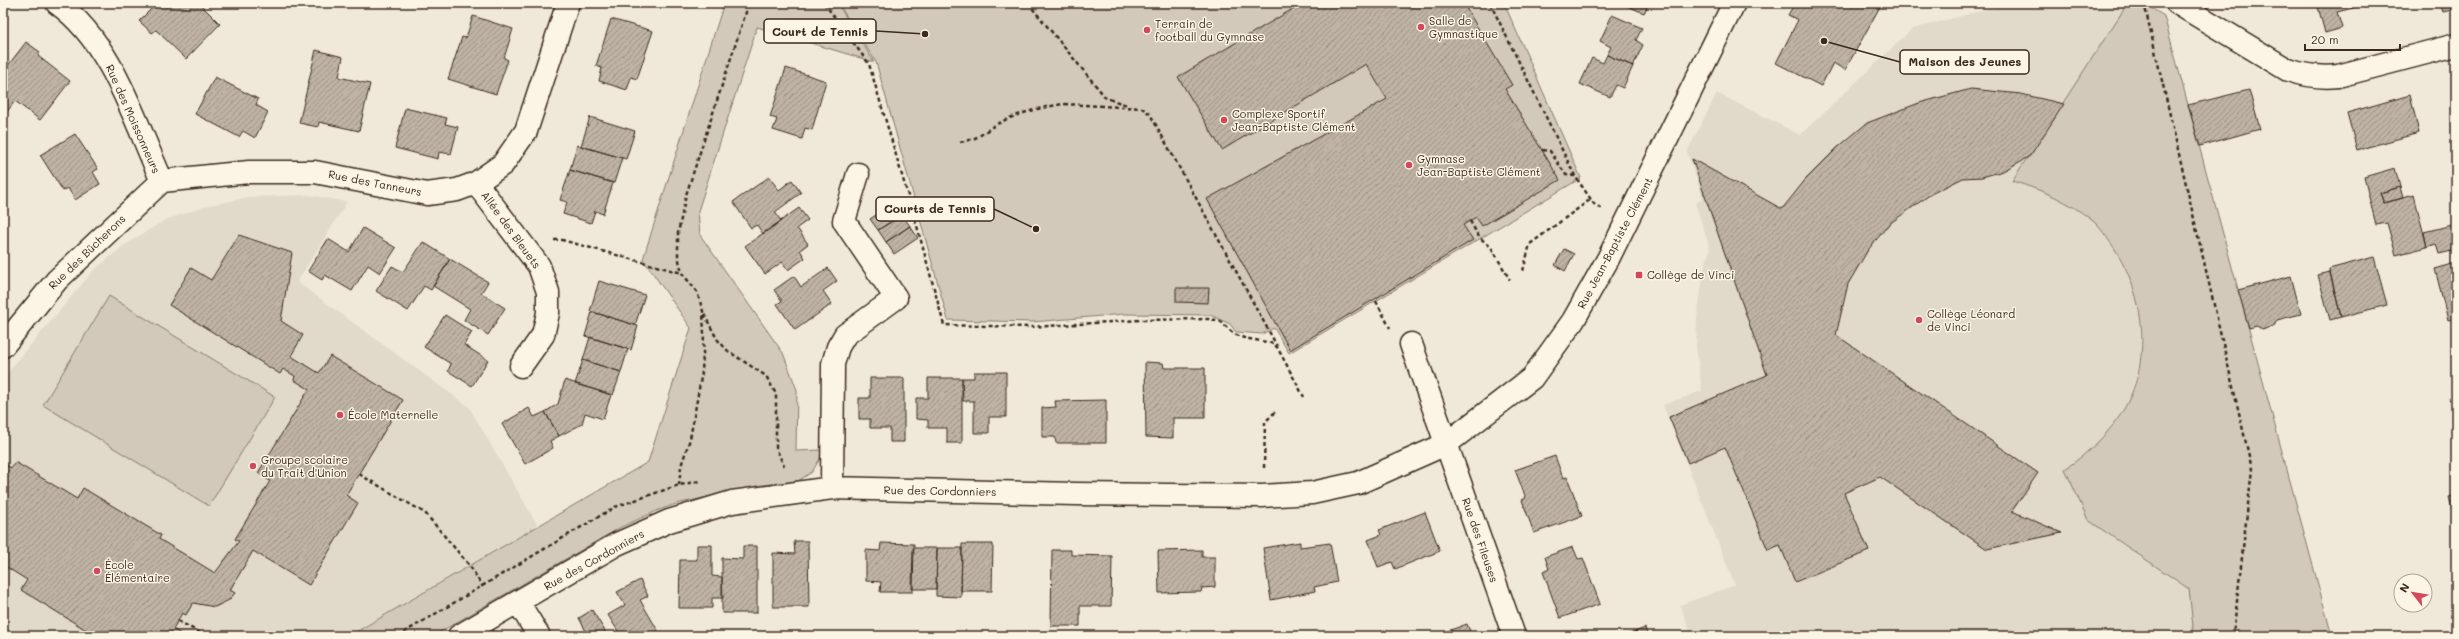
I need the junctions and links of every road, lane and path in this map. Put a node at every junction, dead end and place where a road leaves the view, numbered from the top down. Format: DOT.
graph roads {
  1 [pos="57,3"];
  2 [pos="568,3"];
  3 [pos="749,3"];
  4 [pos="824,3"];
  5 [pos="1028,3"];
  6 [pos="1490,3"];
  7 [pos="1734,3"];
  8 [pos="2144,3"];
  9 [pos="2177,3"];
  10 [pos="2456,45"];
  11 [pos="1131,106"];
  12 [pos="960,142"];
  13 [pos="1542,150"];
  14 [pos="858,174"];
  15 [pos="1575,176"];
  16 [pos="162,181"];
  17 [pos="476,183"];
  18 [pos="1591,199"];
  19 [pos="1470,220"];
  20 [pos="1626,224"];
  21 [pos="522,241"];
  22 [pos="1523,271"];
  23 [pos="682,273"];
  24 [pos="1510,280"];
  25 [pos="1376,301"];
  26 [pos="703,311"];
  27 [pos="1402,340"];
  28 [pos="3,346"];
  29 [pos="1277,347"];
  30 [pos="521,366"];
  31 [pos="1304,397"];
  32 [pos="1277,410"];
  33 [pos="1446,444"];
  34 [pos="785,468"];
  35 [pos="359,474"];
  36 [pos="680,485"];
  37 [pos="832,488"];
  38 [pos="1262,496"];
  39 [pos="518,602"];
  40 [pos="498,614"];
  41 [pos="178,621"];
  42 [pos="206,636"];
  43 [pos="459,636"];
  44 [pos="539,636"];
  45 [pos="1514,636"];
  46 [pos="2233,636"];
  1 -- 16 [label="street, Rue des Moissonneurs"];
  2 -- 17 [label="street, Rue des Tanneurs"];
  3 -- 23 [label="path"];
  4 -- 29 [label="path"];
  5 -- 11 [label="path"];
  6 -- 15 [label="path"];
  7 -- 20 [label="street, Rue Jean-Baptiste Clément"];
  8 -- 46 [label="path"];
  9 -- 10 [label="street"];
  11 -- 12 [label="path"];
  11 -- 29 [label="path"];
  13 -- 15 [label="path"];
  14 -- 37 [label="street"];
  15 -- 18 [label="path"];
  16 -- 17 [label="street, Rue des Tanneurs"];
  16 -- 28 [label="street, Rue des Bûcherons"];
  17 -- 21 [label="street, Allée des Bleuets"];
  18 -- 20 [label="path"];
  18 -- 22 [label="path"];
  19 -- 24 [label="path"];
  20 -- 33 [label="street, Rue Jean-Baptiste Clément"];
  21 -- 23 [label="path"];
  21 -- 30 [label="street, Allée des Bleuets"];
  23 -- 26 [label="path"];
  25 -- 27 [label="path"];
  26 -- 34 [label="path"];
  26 -- 36 [label="path"];
  27 -- 33 [label="street, Rue des Fileuses"];
  29 -- 31 [label="path"];
  32 -- 38 [label="path"];
  33 -- 38 [label="street, Rue des Cordonniers"];
  33 -- 45 [label="street, Rue des Fileuses"];
  35 -- 40 [label="path"];
  37 -- 38 [label="street, Rue des Cordonniers"];
  37 -- 39 [label="street, Rue des Cordonniers"];
  39 -- 40 [label="street, Rue des Cordonniers"];
  39 -- 44 [label="street"];
  40 -- 43 [label="street, Rue des Cordonniers"];
  41 -- 42 [label="path"];
}
